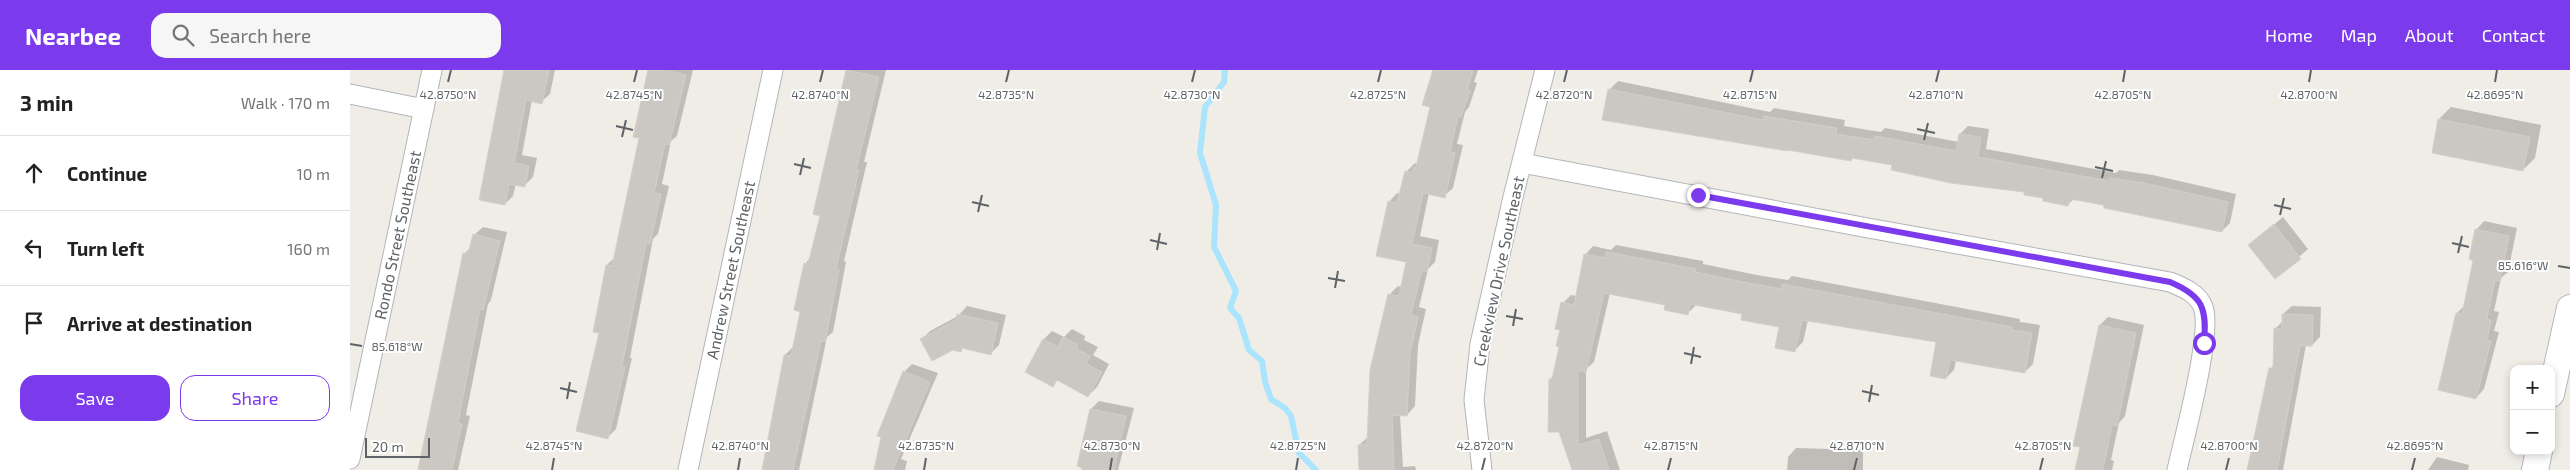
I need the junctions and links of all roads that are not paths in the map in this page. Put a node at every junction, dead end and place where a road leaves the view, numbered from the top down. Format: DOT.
graph roads {
  1 [pos="432,70"];
  2 [pos="773,70"];
  3 [pos="1545,70"];
  4 [pos="350,94"];
  5 [pos="424,109"];
  6 [pos="1522,162"];
  7 [pos="2570,308"];
  8 [pos="2555,376"];
  9 [pos="2538,455"];
  10 [pos="350,459"];
  11 [pos="688,470"];
  12 [pos="1482,470"];
  13 [pos="2177,470"];
  14 [pos="2535,470"];
  1 -- 5 [label="street, Rondo Street Southeast"];
  2 -- 11 [label="street, Andrew Street Southeast"];
  3 -- 6 [label="street, Creekview Drive Southeast"];
  4 -- 5 [label="street"];
  5 -- 10 [label="street, Rondo Street Southeast"];
  6 -- 12 [label="street, Creekview Drive Southeast"];
  6 -- 13 [label="street"];
  7 -- 8 [label="main road"];
  9 -- 14 [label="main road"];
}
